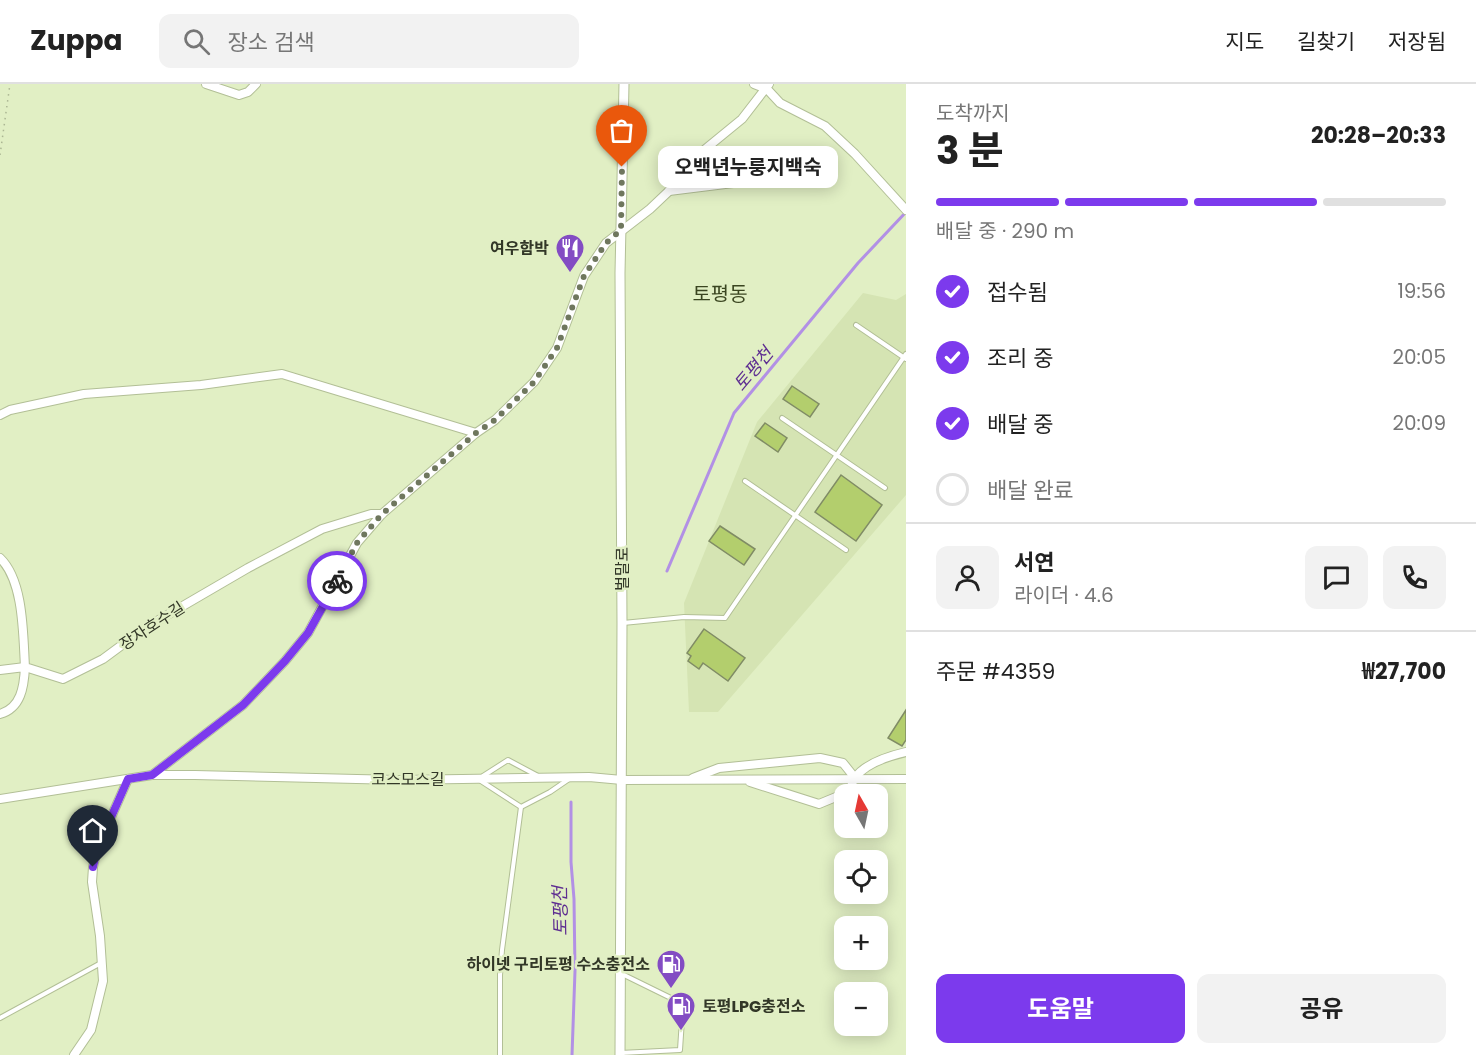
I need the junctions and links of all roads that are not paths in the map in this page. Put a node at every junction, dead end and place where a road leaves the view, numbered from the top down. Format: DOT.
graph roads {
  1 [pos="206,84"];
  2 [pos="256,84"];
  3 [pos="624,84"];
  4 [pos="754,84"];
  5 [pos="768,87"];
  6 [pos="790,155"];
  7 [pos="669,191"];
  8 [pos="905,209"];
  9 [pos="621,230"];
  10 [pos="856,325"];
  11 [pos="905,357"];
  12 [pos="0,415"];
  13 [pos="782,418"];
  14 [pos="476,433"];
  15 [pos="836,456"];
  16 [pos="745,481"];
  17 [pos="885,488"];
  18 [pos="382,514"];
  19 [pos="796,515"];
  20 [pos="846,550"];
  21 [pos="0,558"];
  22 [pos="622,623"];
  23 [pos="25,667"];
  24 [pos="0,670"];
  25 [pos="0,714"];
  26 [pos="906,745"];
  27 [pos="904,753"];
  28 [pos="152,775"];
  29 [pos="541,778"];
  30 [pos="570,778"];
  31 [pos="855,778"];
  32 [pos="128,779"];
  33 [pos="479,779"];
  34 [pos="906,779"];
  35 [pos="622,780"];
  36 [pos="688,780"];
  37 [pos="745,780"];
  38 [pos="0,799"];
  39 [pos="521,807"];
  40 [pos="102,963"];
  41 [pos="620,973"];
  42 [pos="0,1018"];
  43 [pos="620,1054"];
  44 [pos="74,1055"];
  45 [pos="500,1055"];
  1 -- 2 [label="street"];
  3 -- 9 [label="street, 벌말로"];
  4 -- 5 [label="street"];
  5 -- 7 [label="street"];
  5 -- 8 [label="street"];
  6 -- 7 [label="street"];
  7 -- 9 [label="street"];
  9 -- 14 [label="street"];
  9 -- 22 [label="street, 벌말로"];
  10 -- 11 [label="lane"];
  11 -- 15 [label="lane"];
  12 -- 14 [label="street"];
  13 -- 15 [label="lane"];
  14 -- 18 [label="street"];
  15 -- 17 [label="lane"];
  15 -- 19 [label="lane"];
  16 -- 19 [label="lane"];
  18 -- 23 [label="street, 장자호수길"];
  18 -- 28 [label="street"];
  19 -- 20 [label="lane"];
  19 -- 22 [label="lane"];
  21 -- 23 [label="street"];
  22 -- 35 [label="street, 벌말로"];
  23 -- 24 [label="street"];
  23 -- 25 [label="street"];
  26 -- 27 [label="lane, 코스모스길"];
  27 -- 31 [label="street, 코스모스길"];
  28 -- 32 [label="street, 코스모스길"];
  28 -- 33 [label="street, 코스모스길"];
  29 -- 30 [label="street, 코스모스길"];
  29 -- 33 [label="street, 코스모스길"];
  29 -- 33 [label="lane"];
  30 -- 35 [label="street, 코스모스길"];
  30 -- 39 [label="lane"];
  31 -- 34 [label="street, 코스모스길"];
  31 -- 36 [label="street, 코스모스길"];
  31 -- 37 [label="street, 코스모스길"];
  31 -- 37 [label="street, 코스모스길"];
  32 -- 38 [label="street, 코스모스길"];
  32 -- 40 [label="street"];
  33 -- 39 [label="lane"];
  35 -- 36 [label="street, 코스모스길"];
  35 -- 41 [label="street, 벌말로"];
  36 -- 37 [label="street, 코스모스길"];
  39 -- 45 [label="lane"];
  40 -- 42 [label="lane"];
  40 -- 44 [label="street"];
  41 -- 43 [label="street, 벌말로"];
  41 -- 43 [label="lane"];
}
